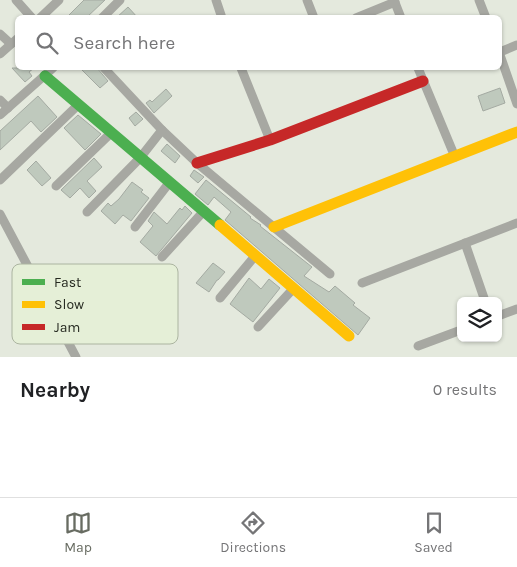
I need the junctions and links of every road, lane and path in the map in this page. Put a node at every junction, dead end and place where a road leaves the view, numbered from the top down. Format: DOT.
graph roads {
  1 [pos="16,0"];
  2 [pos="60,0"];
  3 [pos="120,0"];
  4 [pos="216,0"];
  5 [pos="308,0"];
  6 [pos="480,0"];
  7 [pos="395,1"];
  8 [pos="29,15"];
  9 [pos="43,15"];
  10 [pos="105,15"];
  11 [pos="221,15"];
  12 [pos="313,15"];
  13 [pos="363,15"];
  14 [pos="399,15"];
  15 [pos="485,15"];
  16 [pos="0,34"];
  17 [pos="14,41"];
  18 [pos="517,45"];
  19 [pos="502,52"];
  20 [pos="0,54"];
  21 [pos="502,59"];
  22 [pos="51,70"];
  23 [pos="106,70"];
  24 [pos="242,70"];
  25 [pos="419,70"];
  26 [pos="45,76"];
  27 [pos="423,81"];
  28 [pos="0,100"];
  29 [pos="517,104"];
  30 [pos="78,105"];
  31 [pos="8,108"];
  32 [pos="0,115"];
  33 [pos="162,130"];
  34 [pos="517,132"];
  35 [pos="111,133"];
  36 [pos="270,140"];
  37 [pos="454,157"];
  38 [pos="140,158"];
  39 [pos="197,163"];
  40 [pos="0,180"];
  41 [pos="169,183"];
  42 [pos="56,186"];
  43 [pos="87,212"];
  44 [pos="203,212"];
  45 [pos="0,214"];
  46 [pos="517,223"];
  47 [pos="274,226"];
  48 [pos="136,227"];
  49 [pos="465,244"];
  50 [pos="255,256"];
  51 [pos="162,257"];
  52 [pos="27,264"];
  53 [pos="330,274"];
  54 [pos="362,283"];
  55 [pos="293,288"];
  56 [pos="484,297"];
  57 [pos="220,298"];
  58 [pos="517,309"];
  59 [pos="502,315"];
  60 [pos="258,327"];
  61 [pos="457,331"];
  62 [pos="349,336"];
  63 [pos="69,344"];
  64 [pos="418,346"];
  65 [pos="76,357"];
  1 -- 8 [label="street"];
  2 -- 9 [label="street"];
  3 -- 10 [label="street"];
  4 -- 11 [label="street"];
  5 -- 12 [label="street"];
  6 -- 15 [label="street"];
  7 -- 13 [label="street"];
  7 -- 14 [label="street"];
  16 -- 17 [label="street"];
  17 -- 20 [label="street"];
  18 -- 19 [label="street"];
  21 -- 29 [label="street"];
  22 -- 26 [label="street"];
  23 -- 33 [label="street"];
  24 -- 36 [label="street"];
  25 -- 27 [label="street"];
  26 -- 30 [label="street"];
  26 -- 31 [label="street"];
  27 -- 36 [label="street"];
  27 -- 37 [label="street"];
  28 -- 31 [label="street"];
  30 -- 35 [label="street"];
  30 -- 40 [label="street"];
  31 -- 32 [label="street"];
  33 -- 38 [label="street"];
  33 -- 39 [label="street"];
  34 -- 37 [label="street"];
  35 -- 38 [label="street"];
  35 -- 42 [label="street"];
  36 -- 39 [label="street"];
  37 -- 47 [label="street"];
  38 -- 41 [label="street"];
  38 -- 43 [label="street"];
  39 -- 47 [label="street"];
  41 -- 44 [label="street"];
  41 -- 48 [label="street"];
  44 -- 50 [label="street"];
  44 -- 51 [label="street"];
  45 -- 52 [label="street"];
  46 -- 49 [label="street"];
  47 -- 53 [label="street"];
  49 -- 54 [label="street"];
  49 -- 56 [label="street"];
  50 -- 55 [label="street"];
  50 -- 57 [label="street"];
  55 -- 60 [label="street"];
  55 -- 62 [label="street"];
  58 -- 59 [label="street"];
  61 -- 64 [label="street"];
  63 -- 65 [label="street"];
}
